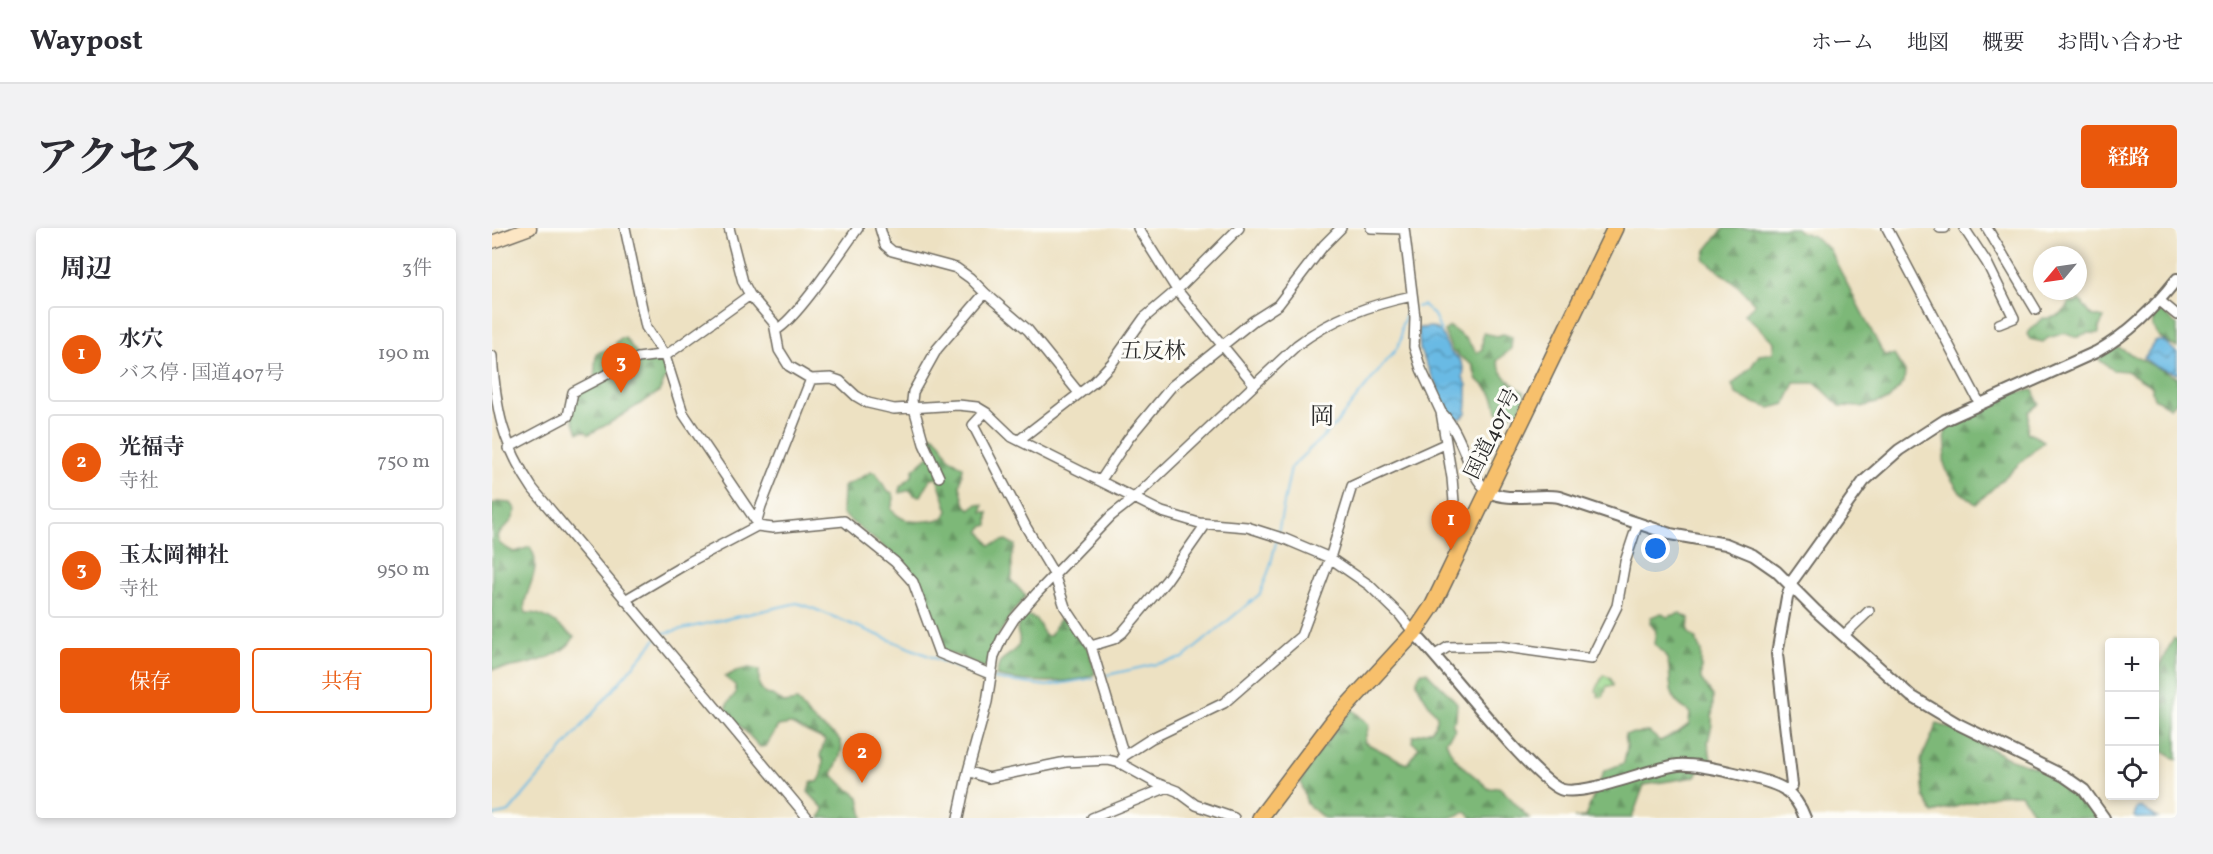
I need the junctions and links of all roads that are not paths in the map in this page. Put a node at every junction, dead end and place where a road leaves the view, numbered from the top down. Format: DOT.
graph roads {
  1 [pos="530,228"];
  2 [pos="625,228"];
  3 [pos="729,228"];
  4 [pos="858,228"];
  5 [pos="880,228"];
  6 [pos="1138,228"];
  7 [pos="1239,228"];
  8 [pos="1341,228"];
  9 [pos="1371,228"];
  10 [pos="1404,228"];
  11 [pos="1615,228"];
  12 [pos="1887,228"];
  13 [pos="1940,228"];
  14 [pos="1946,228"];
  15 [pos="1964,228"];
  16 [pos="1988,228"];
  17 [pos="498,236"];
  18 [pos="2010,265"];
  19 [pos="1993,275"];
  20 [pos="2177,279"];
  21 [pos="1178,290"];
  22 [pos="985,293"];
  23 [pos="750,295"];
  24 [pos="1412,296"];
  25 [pos="2160,301"];
  26 [pos="2036,310"];
  27 [pos="2177,315"];
  28 [pos="1999,324"];
  29 [pos="776,330"];
  30 [pos="1223,346"];
  31 [pos="492,356"];
  32 [pos="665,356"];
  33 [pos="811,379"];
  34 [pos="1254,384"];
  35 [pos="1079,393"];
  36 [pos="1980,404"];
  37 [pos="914,408"];
  38 [pos="1441,411"];
  39 [pos="985,412"];
  40 [pos="1019,440"];
  41 [pos="1445,444"];
  42 [pos="508,448"];
  43 [pos="939,477"];
  44 [pos="1101,480"];
  45 [pos="1488,491"];
  46 [pos="1134,498"];
  47 [pos="756,524"];
  48 [pos="1206,524"];
  49 [pos="1638,524"];
  50 [pos="1458,554"];
  51 [pos="1330,558"];
  52 [pos="1054,574"];
  53 [pos="1790,585"];
  54 [pos="625,600"];
  55 [pos="1869,611"];
  56 [pos="1414,633"];
  57 [pos="1844,635"];
  58 [pos="1091,646"];
  59 [pos="1435,655"];
  60 [pos="990,674"];
  61 [pos="1122,759"];
  62 [pos="968,771"];
  63 [pos="1168,787"];
  64 [pos="1786,791"];
  65 [pos="808,818"];
  66 [pos="958,818"];
  67 [pos="1092,818"];
  68 [pos="1234,818"];
  69 [pos="1260,818"];
  70 [pos="1805,818"];
  71 [pos="2104,818"];
  1 -- 17 [label="main road"];
  2 -- 32 [label="street"];
  3 -- 23 [label="street"];
  4 -- 29 [label="street"];
  5 -- 22 [label="street"];
  6 -- 21 [label="street"];
  7 -- 21 [label="street"];
  8 -- 30 [label="street"];
  9 -- 10 [label="street"];
  10 -- 24 [label="street"];
  11 -- 45 [label="highway, 国道407号"];
  12 -- 36 [label="street"];
  13 -- 14 [label="street"];
  15 -- 19 [label="street"];
  16 -- 18 [label="street"];
  18 -- 19 [label="street"];
  18 -- 26 [label="street"];
  19 -- 28 [label="street"];
  20 -- 25 [label="street"];
  21 -- 30 [label="street"];
  21 -- 35 [label="street"];
  22 -- 35 [label="street"];
  22 -- 37 [label="street"];
  23 -- 29 [label="street"];
  23 -- 32 [label="street"];
  24 -- 34 [label="street"];
  24 -- 38 [label="street"];
  25 -- 27 [label="street"];
  25 -- 36 [label="street"];
  29 -- 33 [label="street"];
  30 -- 34 [label="street"];
  30 -- 44 [label="street"];
  31 -- 42 [label="street"];
  32 -- 42 [label="street"];
  32 -- 47 [label="street"];
  33 -- 37 [label="street"];
  33 -- 47 [label="street"];
  34 -- 46 [label="street"];
  35 -- 40 [label="street"];
  36 -- 53 [label="street"];
  37 -- 39 [label="street"];
  37 -- 43 [label="street"];
  38 -- 41 [label="street"];
  38 -- 45 [label="street"];
  39 -- 40 [label="street"];
  39 -- 52 [label="street"];
  40 -- 44 [label="street"];
  41 -- 50 [label="street"];
  41 -- 51 [label="street"];
  42 -- 54 [label="street"];
  44 -- 46 [label="street"];
  45 -- 49 [label="street"];
  45 -- 50 [label="highway, 国道407号"];
  46 -- 48 [label="street"];
  46 -- 52 [label="street"];
  47 -- 54 [label="street"];
  47 -- 60 [label="street"];
  48 -- 51 [label="street"];
  48 -- 58 [label="street"];
  49 -- 53 [label="street"];
  49 -- 59 [label="street"];
  50 -- 56 [label="highway, 国道407号"];
  51 -- 56 [label="street"];
  51 -- 61 [label="street"];
  52 -- 58 [label="street"];
  52 -- 60 [label="street"];
  53 -- 57 [label="street"];
  53 -- 64 [label="street"];
  54 -- 65 [label="street"];
  55 -- 57 [label="street"];
  56 -- 59 [label="street"];
  56 -- 69 [label="highway, 国道407号"];
  57 -- 71 [label="street"];
  58 -- 61 [label="street"];
  59 -- 64 [label="street"];
  60 -- 62 [label="street"];
  61 -- 62 [label="street"];
  61 -- 63 [label="street"];
  62 -- 66 [label="street"];
  63 -- 67 [label="street"];
  63 -- 68 [label="street"];
  64 -- 70 [label="street"];
}
